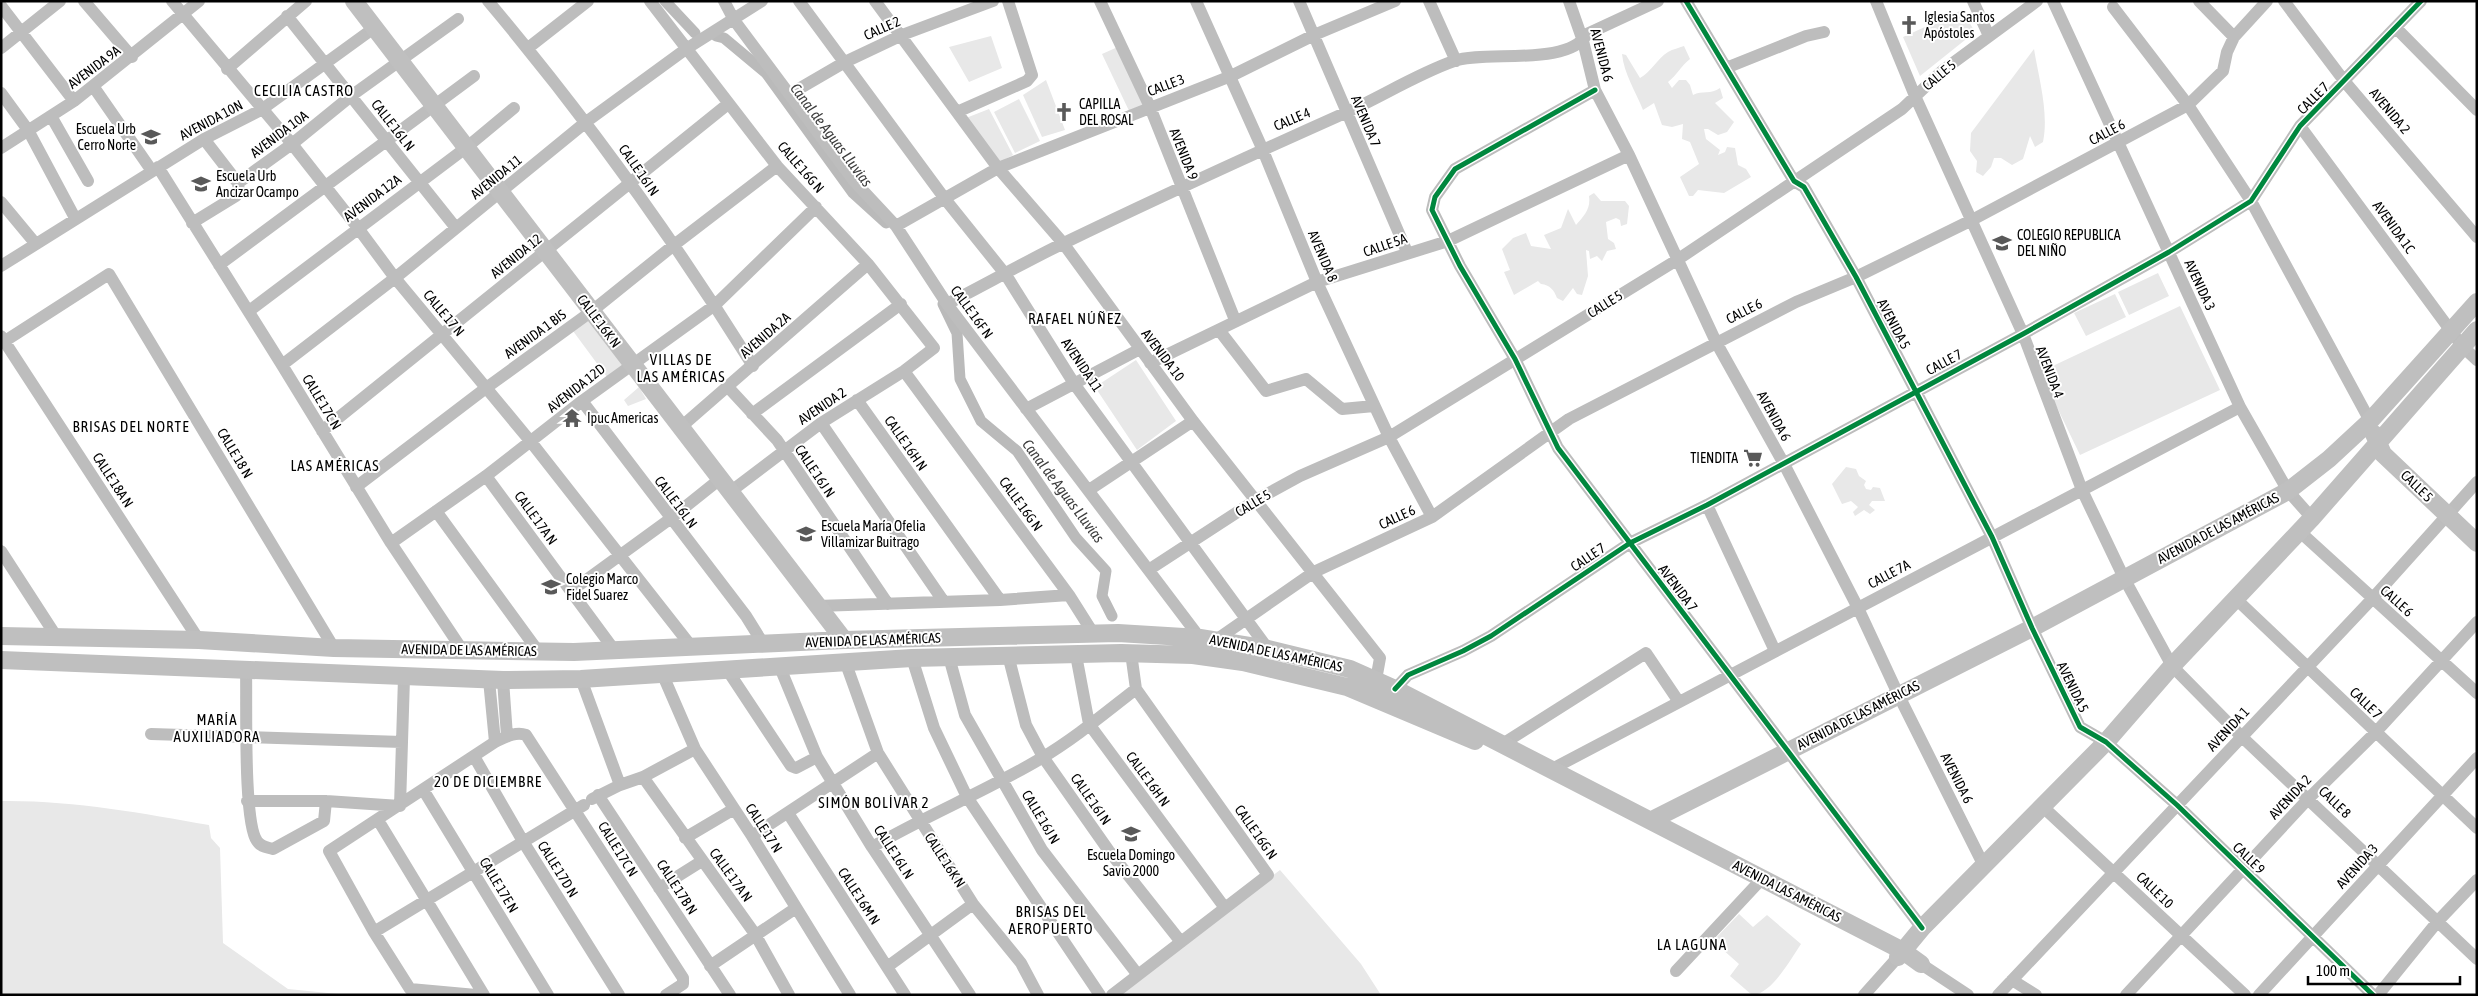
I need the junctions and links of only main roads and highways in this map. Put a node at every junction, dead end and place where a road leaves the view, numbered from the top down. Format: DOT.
graph roads {
  1 [pos="354,1"];
  2 [pos="2477,302"];
  3 [pos="2477,330"];
  4 [pos="2370,421"];
  5 [pos="2376,442"];
  6 [pos="2477,543"];
  7 [pos="1093,633"];
  8 [pos="1118,633"];
  9 [pos="1,636"];
  10 [pos="844,640"];
  11 [pos="615,651"];
  12 [pos="574,652"];
  13 [pos="1126,653"];
  14 [pos="1094,654"];
  15 [pos="1,660"];
  16 [pos="627,676"];
  17 [pos="581,679"];
  18 [pos="1652,820"];
  19 [pos="1901,954"];
  20 [pos="1921,964"];
  1 -- 10 [label="main road, CALLE 16K N"];
  2 -- 4 [label="main road, AVENIDA DE LAS AMÉRICAS"];
  3 -- 5 [label="main road"];
  4 -- 5 [label="main road, CALLE 5"];
  4 -- 18 [label="main road, AVENIDA DE LAS AMÉRICAS"];
  5 -- 6 [label="main road, CALLE 5"];
  5 -- 19 [label="main road"];
  7 -- 8 [label="main road, AVENIDA DE LAS AMÉRICAS"];
  7 -- 10 [label="main road, AVENIDA DE LAS AMÉRICAS"];
  7 -- 14 [label="main road"];
  8 -- 13 [label="main road"];
  8 -- 18 [label="main road, AVENIDA DE LAS AMÉRICAS"];
  9 -- 12 [label="main road, AVENIDA DE LAS AMÉRICAS"];
  10 -- 11 [label="main road, AVENIDA DE LAS AMÉRICAS"];
  11 -- 12 [label="main road, AVENIDA DE LAS AMÉRICAS"];
  11 -- 16 [label="main road"];
  12 -- 17 [label="main road"];
  13 -- 14 [label="main road, AVENIDA DE LAS AMÉRICAS"];
  13 -- 19 [label="main road, AVENIDA DE LAS AMÉRICAS"];
  14 -- 16 [label="main road, AVENIDA DE LAS AMÉRICAS"];
  15 -- 17 [label="main road, AVENIDA DE LAS AMÉRICAS"];
  16 -- 17 [label="main road, AVENIDA DE LAS AMÉRICAS"];
  18 -- 19 [label="main road, AVENIDA LAS AMÉRICAS"];
  19 -- 20 [label="main road, AVENIDA DE LAS AMÉRICAS"];
}
